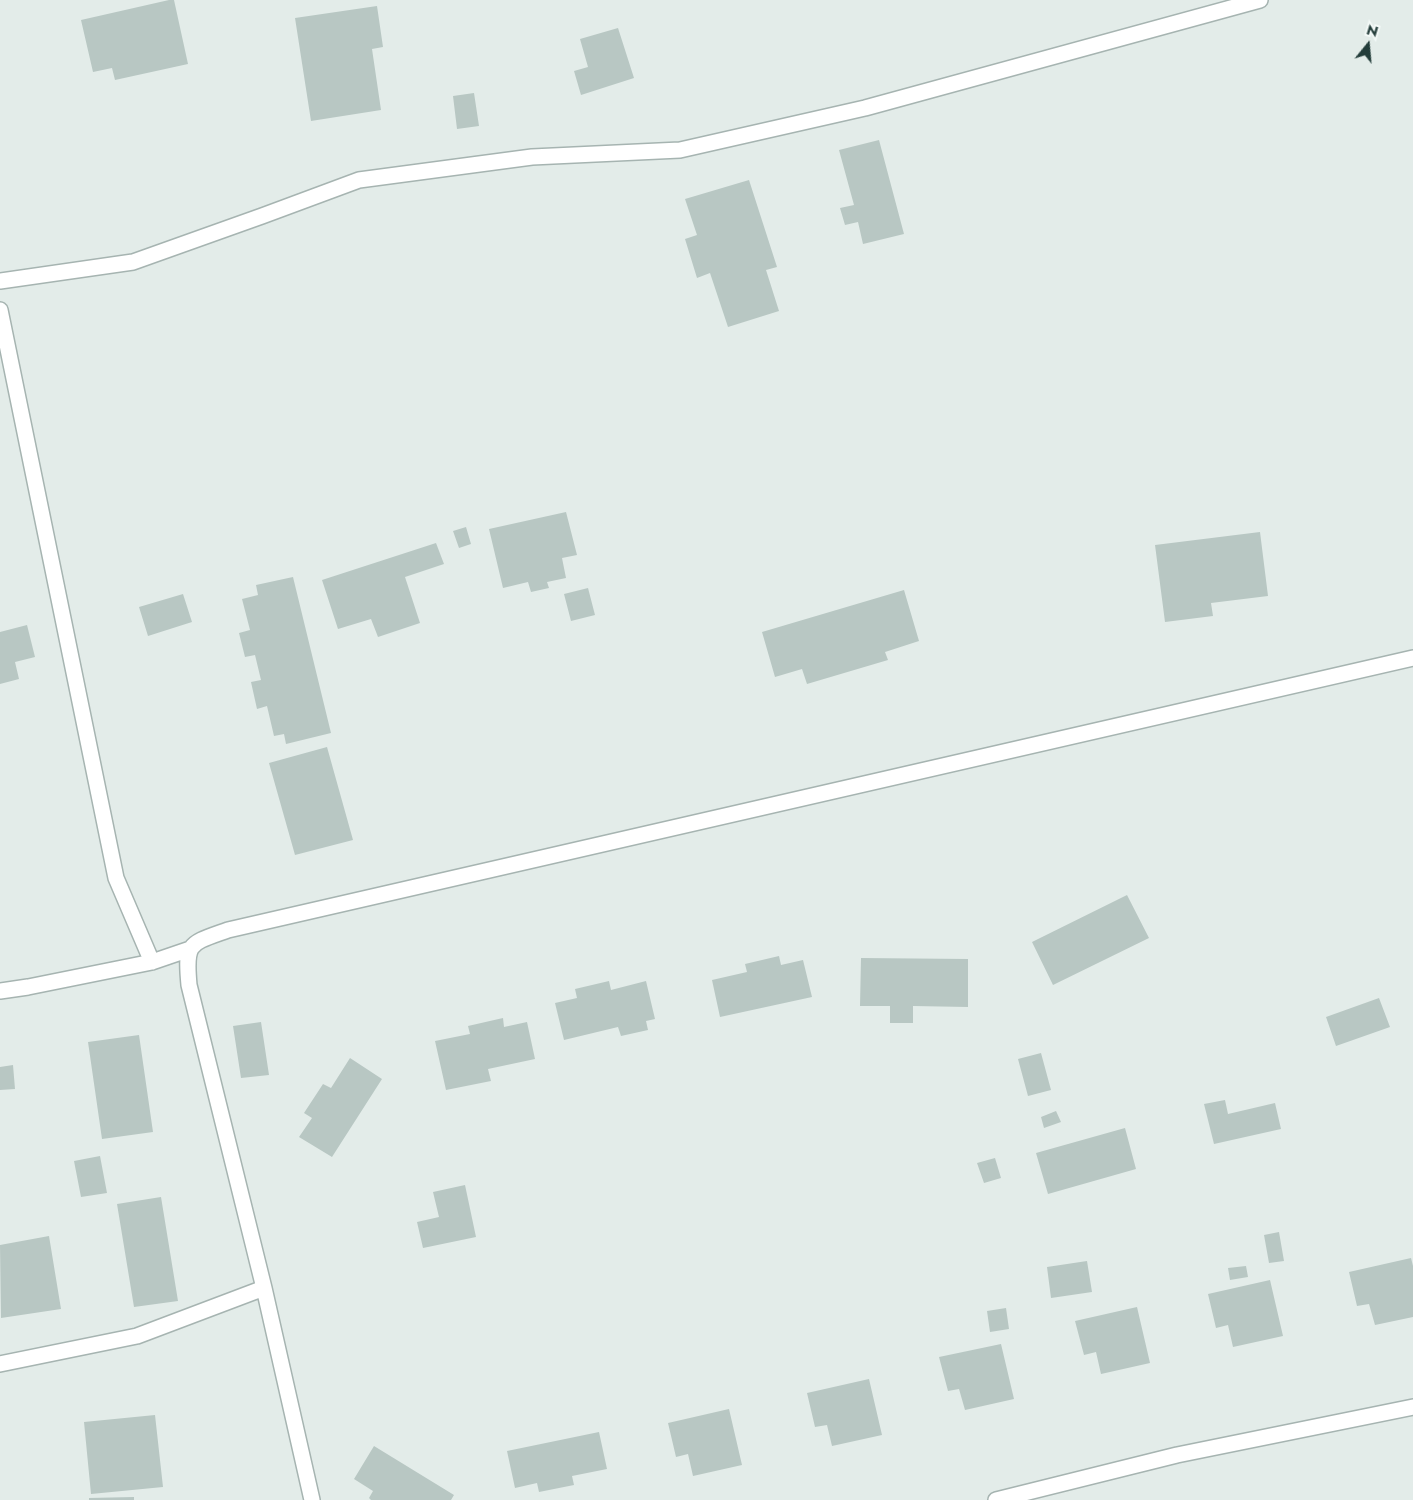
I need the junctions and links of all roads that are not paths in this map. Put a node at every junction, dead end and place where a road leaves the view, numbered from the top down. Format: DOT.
graph roads {
  1 [pos="1260,0"];
  2 [pos="0,281"];
  3 [pos="0,310"];
  4 [pos="1413,658"];
  5 [pos="190,949"];
  6 [pos="152,962"];
  7 [pos="0,991"];
  8 [pos="264,1288"];
  9 [pos="0,1364"];
  10 [pos="1413,1407"];
  11 [pos="312,1500"];
  12 [pos="996,1500"];
  1 -- 2 [label="street"];
  3 -- 6 [label="street"];
  4 -- 5 [label="street"];
  5 -- 6 [label="street"];
  5 -- 8 [label="street"];
  6 -- 7 [label="street"];
  8 -- 9 [label="street"];
  8 -- 11 [label="street"];
  10 -- 12 [label="street"];
}
